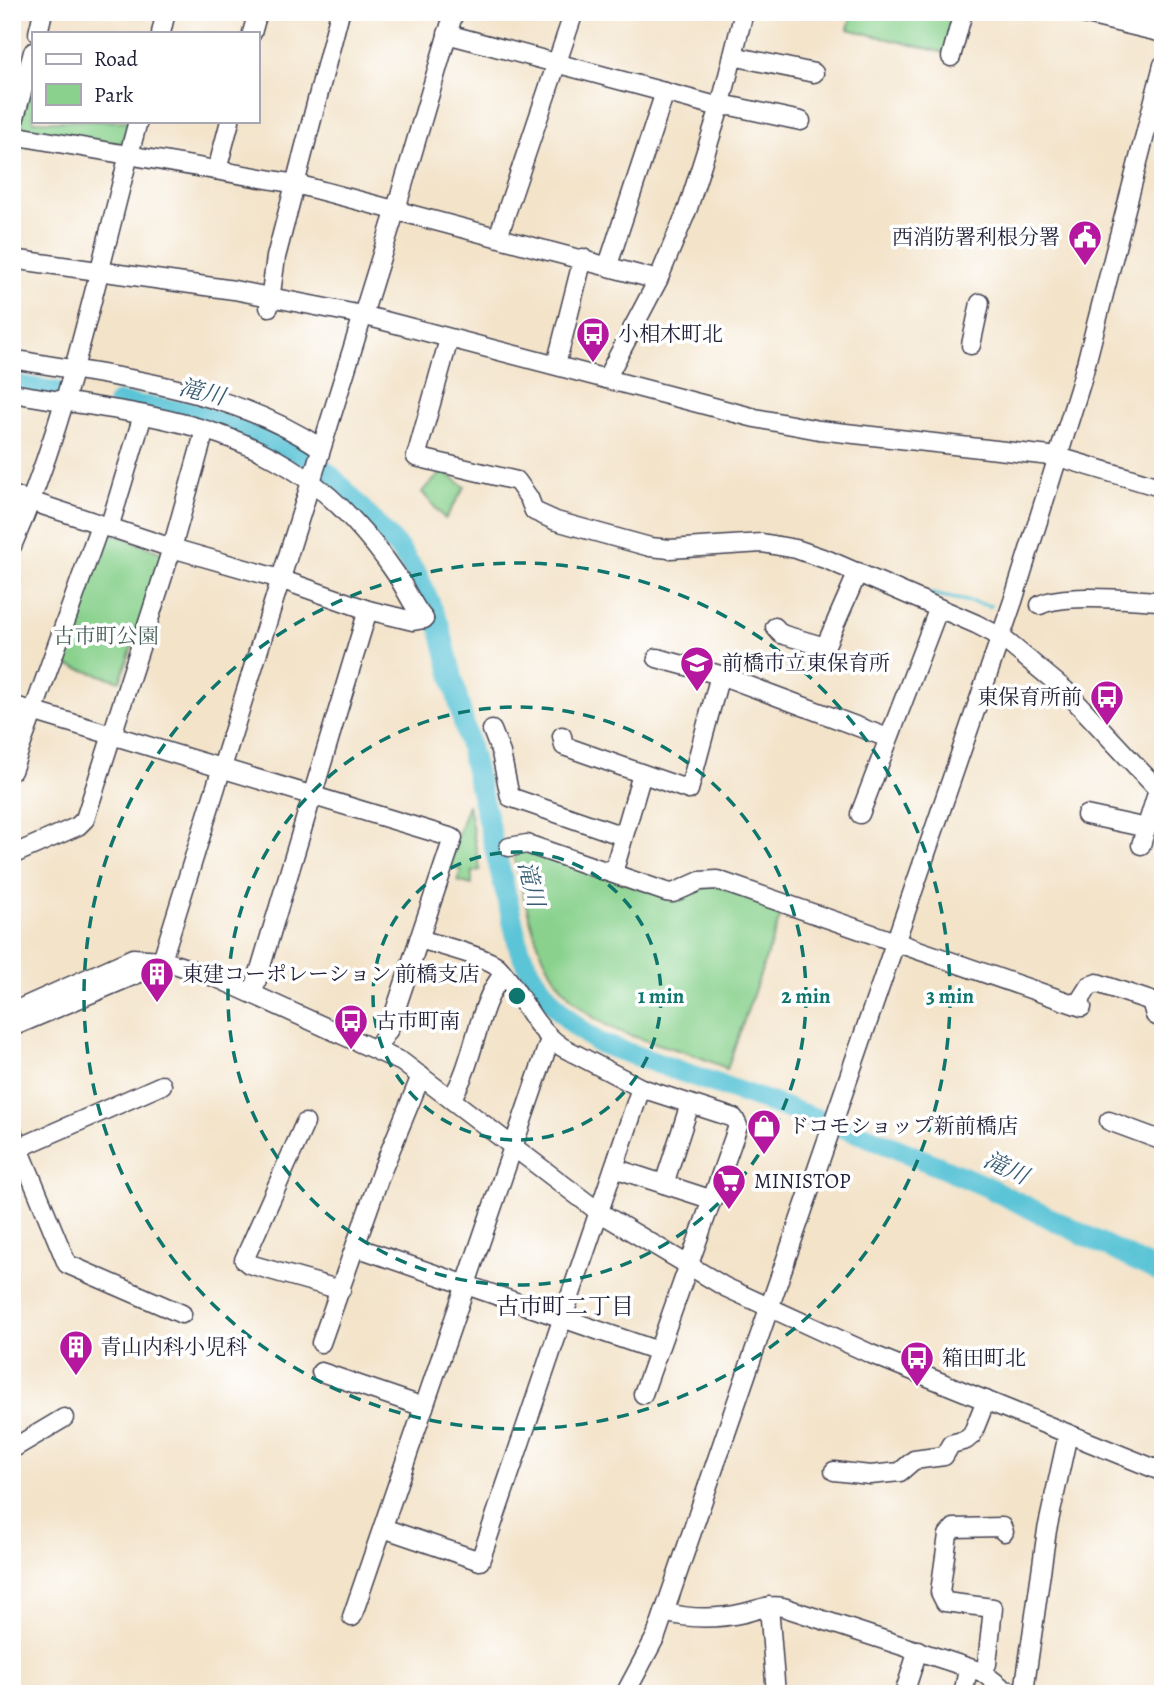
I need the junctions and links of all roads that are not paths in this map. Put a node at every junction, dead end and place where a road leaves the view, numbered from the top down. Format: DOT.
graph roads {
  1 [pos="43,12"];
  2 [pos="166,12"];
  3 [pos="258,12"];
  4 [pos="340,12"];
  5 [pos="454,12"];
  6 [pos="574,12"];
  7 [pos="744,12"];
  8 [pos="963,12"];
  9 [pos="1075,12"];
  10 [pos="38,32"];
  11 [pos="161,32"];
  12 [pos="253,32"];
  13 [pos="1163,33"];
  14 [pos="447,34"];
  15 [pos="32,56"];
  16 [pos="733,56"];
  17 [pos="951,57"];
  18 [pos="558,63"];
  19 [pos="1163,65"];
  20 [pos="814,73"];
  21 [pos="665,92"];
  22 [pos="720,107"];
  23 [pos="801,121"];
  24 [pos="138,122"];
  25 [pos="230,122"];
  26 [pos="12,128"];
  27 [pos="12,135"];
  28 [pos="128,154"];
  29 [pos="218,170"];
  30 [pos="296,184"];
  31 [pos="396,209"];
  32 [pos="498,237"];
  33 [pos="583,258"];
  34 [pos="12,259"];
  35 [pos="608,265"];
  36 [pos="12,270"];
  37 [pos="97,276"];
  38 [pos="658,280"];
  39 [pos="270,303"];
  40 [pos="980,303"];
  41 [pos="362,315"];
  42 [pos="449,339"];
  43 [pos="971,345"];
  44 [pos="12,359"];
  45 [pos="556,365"];
  46 [pos="73,372"];
  47 [pos="606,379"];
  48 [pos="12,393"];
  49 [pos="65,400"];
  50 [pos="143,415"];
  51 [pos="205,430"];
  52 [pos="321,450"];
  53 [pos="1059,457"];
  54 [pos="312,477"];
  55 [pos="1163,488"];
  56 [pos="12,495"];
  57 [pos="32,501"];
  58 [pos="104,527"];
  59 [pos="12,546"];
  60 [pos="172,548"];
  61 [pos="858,572"];
  62 [pos="281,579"];
  63 [pos="1163,601"];
  64 [pos="1040,605"];
  65 [pos="368,610"];
  66 [pos="938,610"];
  67 [pos="775,627"];
  68 [pos="1001,637"];
  69 [pos="657,658"];
  70 [pos="720,675"];
  71 [pos="12,705"];
  72 [pos="33,712"];
  73 [pos="492,730"];
  74 [pos="111,736"];
  75 [pos="562,736"];
  76 [pos="888,738"];
  77 [pos="222,767"];
  78 [pos="12,771"];
  79 [pos="642,774"];
  80 [pos="1161,792"];
  81 [pos="310,796"];
  82 [pos="860,814"];
  83 [pos="1086,815"];
  84 [pos="624,835"];
  85 [pos="509,847"];
  86 [pos="12,855"];
  87 [pos="613,873"];
  88 [pos="419,939"];
  89 [pos="895,943"];
  90 [pos="162,960"];
  91 [pos="503,975"];
  92 [pos="253,993"];
  93 [pos="12,1012"];
  94 [pos="1163,1019"];
  95 [pos="12,1027"];
  96 [pos="550,1039"];
  97 [pos="376,1049"];
  98 [pos="421,1076"];
  99 [pos="162,1086"];
  100 [pos="641,1088"];
  101 [pos="451,1099"];
  102 [pos="690,1104"];
  103 [pos="1109,1121"];
  104 [pos="305,1123"];
  105 [pos="12,1131"];
  106 [pos="1163,1141"];
  107 [pos="514,1149"];
  108 [pos="16,1150"];
  109 [pos="614,1168"];
  110 [pos="664,1184"];
  111 [pos="713,1200"];
  112 [pos="599,1212"];
  113 [pos="356,1247"];
  114 [pos="690,1268"];
  115 [pos="466,1285"];
  116 [pos="341,1290"];
  117 [pos="768,1307"];
  118 [pos="182,1314"];
  119 [pos="562,1318"];
  120 [pos="321,1343"];
  121 [pos="658,1351"];
  122 [pos="321,1372"];
  123 [pos="643,1394"];
  124 [pos="986,1400"];
  125 [pos="424,1407"];
  126 [pos="64,1418"];
  127 [pos="1068,1434"];
  128 [pos="12,1450"];
  129 [pos="834,1471"];
  130 [pos="1163,1472"];
  131 [pos="383,1528"];
  132 [pos="1004,1532"];
  133 [pos="769,1606"];
  134 [pos="664,1612"];
  135 [pos="352,1617"];
  136 [pos="918,1650"];
  137 [pos="975,1671"];
  138 [pos="997,1690"];
  139 [pos="1027,1693"];
  140 [pos="625,1694"];
  141 [pos="776,1694"];
  142 [pos="904,1694"];
  143 [pos="963,1694"];
  1 -- 10 [label="street"];
  2 -- 11 [label="street"];
  3 -- 12 [label="street"];
  4 -- 30 [label="street"];
  5 -- 14 [label="street"];
  6 -- 18 [label="street"];
  7 -- 16 [label="street"];
  8 -- 17 [label="street"];
  9 -- 13 [label="street"];
  14 -- 18 [label="street"];
  14 -- 31 [label="street"];
  15 -- 26 [label="street"];
  16 -- 20 [label="street"];
  16 -- 22 [label="street"];
  18 -- 21 [label="street"];
  18 -- 32 [label="street"];
  19 -- 53 [label="street"];
  21 -- 22 [label="street"];
  21 -- 35 [label="street"];
  22 -- 23 [label="street"];
  22 -- 38 [label="street"];
  24 -- 28 [label="street"];
  25 -- 29 [label="street"];
  27 -- 28 [label="street"];
  28 -- 29 [label="street"];
  28 -- 37 [label="street"];
  29 -- 30 [label="street"];
  30 -- 31 [label="street"];
  30 -- 39 [label="street"];
  31 -- 32 [label="street"];
  31 -- 41 [label="street"];
  32 -- 33 [label="street"];
  33 -- 35 [label="street"];
  33 -- 45 [label="street"];
  34 -- 37 [label="street"];
  35 -- 38 [label="street"];
  36 -- 37 [label="street"];
  37 -- 39 [label="street"];
  37 -- 46 [label="street"];
  38 -- 47 [label="street"];
  39 -- 41 [label="street"];
  40 -- 43 [label="street"];
  41 -- 42 [label="street"];
  41 -- 52 [label="street"];
  42 -- 45 [label="street"];
  42 -- 61 [label="street"];
  44 -- 46 [label="street"];
  45 -- 47 [label="street"];
  46 -- 49 [label="street"];
  46 -- 52 [label="street"];
  47 -- 53 [label="street"];
  48 -- 49 [label="street"];
  49 -- 50 [label="street"];
  49 -- 57 [label="street"];
  50 -- 51 [label="street"];
  50 -- 58 [label="street"];
  51 -- 54 [label="street"];
  51 -- 60 [label="street"];
  52 -- 54 [label="street"];
  53 -- 55 [label="street"];
  53 -- 68 [label="street"];
  54 -- 62 [label="street"];
  54 -- 65 [label="street"];
  56 -- 57 [label="street"];
  57 -- 58 [label="street"];
  57 -- 59 [label="street"];
  58 -- 60 [label="street"];
  58 -- 72 [label="street"];
  60 -- 62 [label="street"];
  60 -- 74 [label="street"];
  61 -- 66 [label="street"];
  61 -- 67 [label="street"];
  62 -- 65 [label="street"];
  62 -- 77 [label="street"];
  63 -- 64 [label="street"];
  65 -- 81 [label="street"];
  66 -- 68 [label="street"];
  66 -- 76 [label="street"];
  68 -- 80 [label="street"];
  68 -- 89 [label="street"];
  69 -- 70 [label="street"];
  70 -- 76 [label="street"];
  70 -- 79 [label="street"];
  71 -- 72 [label="street"];
  72 -- 74 [label="street"];
  72 -- 78 [label="street"];
  73 -- 84 [label="street"];
  74 -- 77 [label="street"];
  74 -- 86 [label="street"];
  75 -- 79 [label="street"];
  76 -- 82 [label="street"];
  77 -- 81 [label="street"];
  77 -- 90 [label="street"];
  79 -- 84 [label="street"];
  80 -- 83 [label="street"];
  81 -- 88 [label="street"];
  81 -- 92 [label="street"];
  84 -- 87 [label="street"];
  85 -- 87 [label="street"];
  87 -- 89 [label="street"];
  88 -- 91 [label="street"];
  88 -- 97 [label="street"];
  89 -- 94 [label="street"];
  89 -- 117 [label="street"];
  90 -- 92 [label="street"];
  90 -- 93 [label="street"];
  90 -- 95 [label="street"];
  91 -- 96 [label="street"];
  91 -- 101 [label="street"];
  92 -- 97 [label="street"];
  96 -- 100 [label="street"];
  96 -- 107 [label="street"];
  97 -- 98 [label="street"];
  98 -- 101 [label="street"];
  98 -- 113 [label="street"];
  99 -- 108 [label="street"];
  100 -- 102 [label="street"];
  100 -- 109 [label="street"];
  101 -- 107 [label="street"];
  102 -- 110 [label="street"];
  102 -- 111 [label="street"];
  103 -- 106 [label="street"];
  104 -- 116 [label="street"];
  105 -- 108 [label="street"];
  107 -- 112 [label="street"];
  107 -- 115 [label="street"];
  108 -- 118 [label="street"];
  109 -- 110 [label="street"];
  109 -- 112 [label="street"];
  110 -- 111 [label="street"];
  111 -- 114 [label="street"];
  112 -- 114 [label="street"];
  112 -- 119 [label="street"];
  113 -- 115 [label="street"];
  113 -- 116 [label="street"];
  114 -- 117 [label="street"];
  114 -- 121 [label="street"];
  115 -- 119 [label="street"];
  115 -- 125 [label="street"];
  116 -- 120 [label="street"];
  117 -- 124 [label="street"];
  117 -- 134 [label="street"];
  119 -- 121 [label="street"];
  119 -- 131 [label="street"];
  121 -- 123 [label="street"];
  122 -- 125 [label="street"];
  124 -- 127 [label="street"];
  124 -- 129 [label="street"];
  125 -- 131 [label="street"];
  126 -- 128 [label="street"];
  127 -- 130 [label="street"];
  127 -- 139 [label="street"];
  131 -- 135 [label="street"];
  132 -- 137 [label="street"];
  133 -- 134 [label="street"];
  133 -- 136 [label="street"];
  133 -- 141 [label="street"];
  134 -- 140 [label="street"];
  136 -- 137 [label="street"];
  136 -- 142 [label="street"];
  137 -- 138 [label="street"];
  137 -- 143 [label="street"];
  138 -- 139 [label="street"];
}
